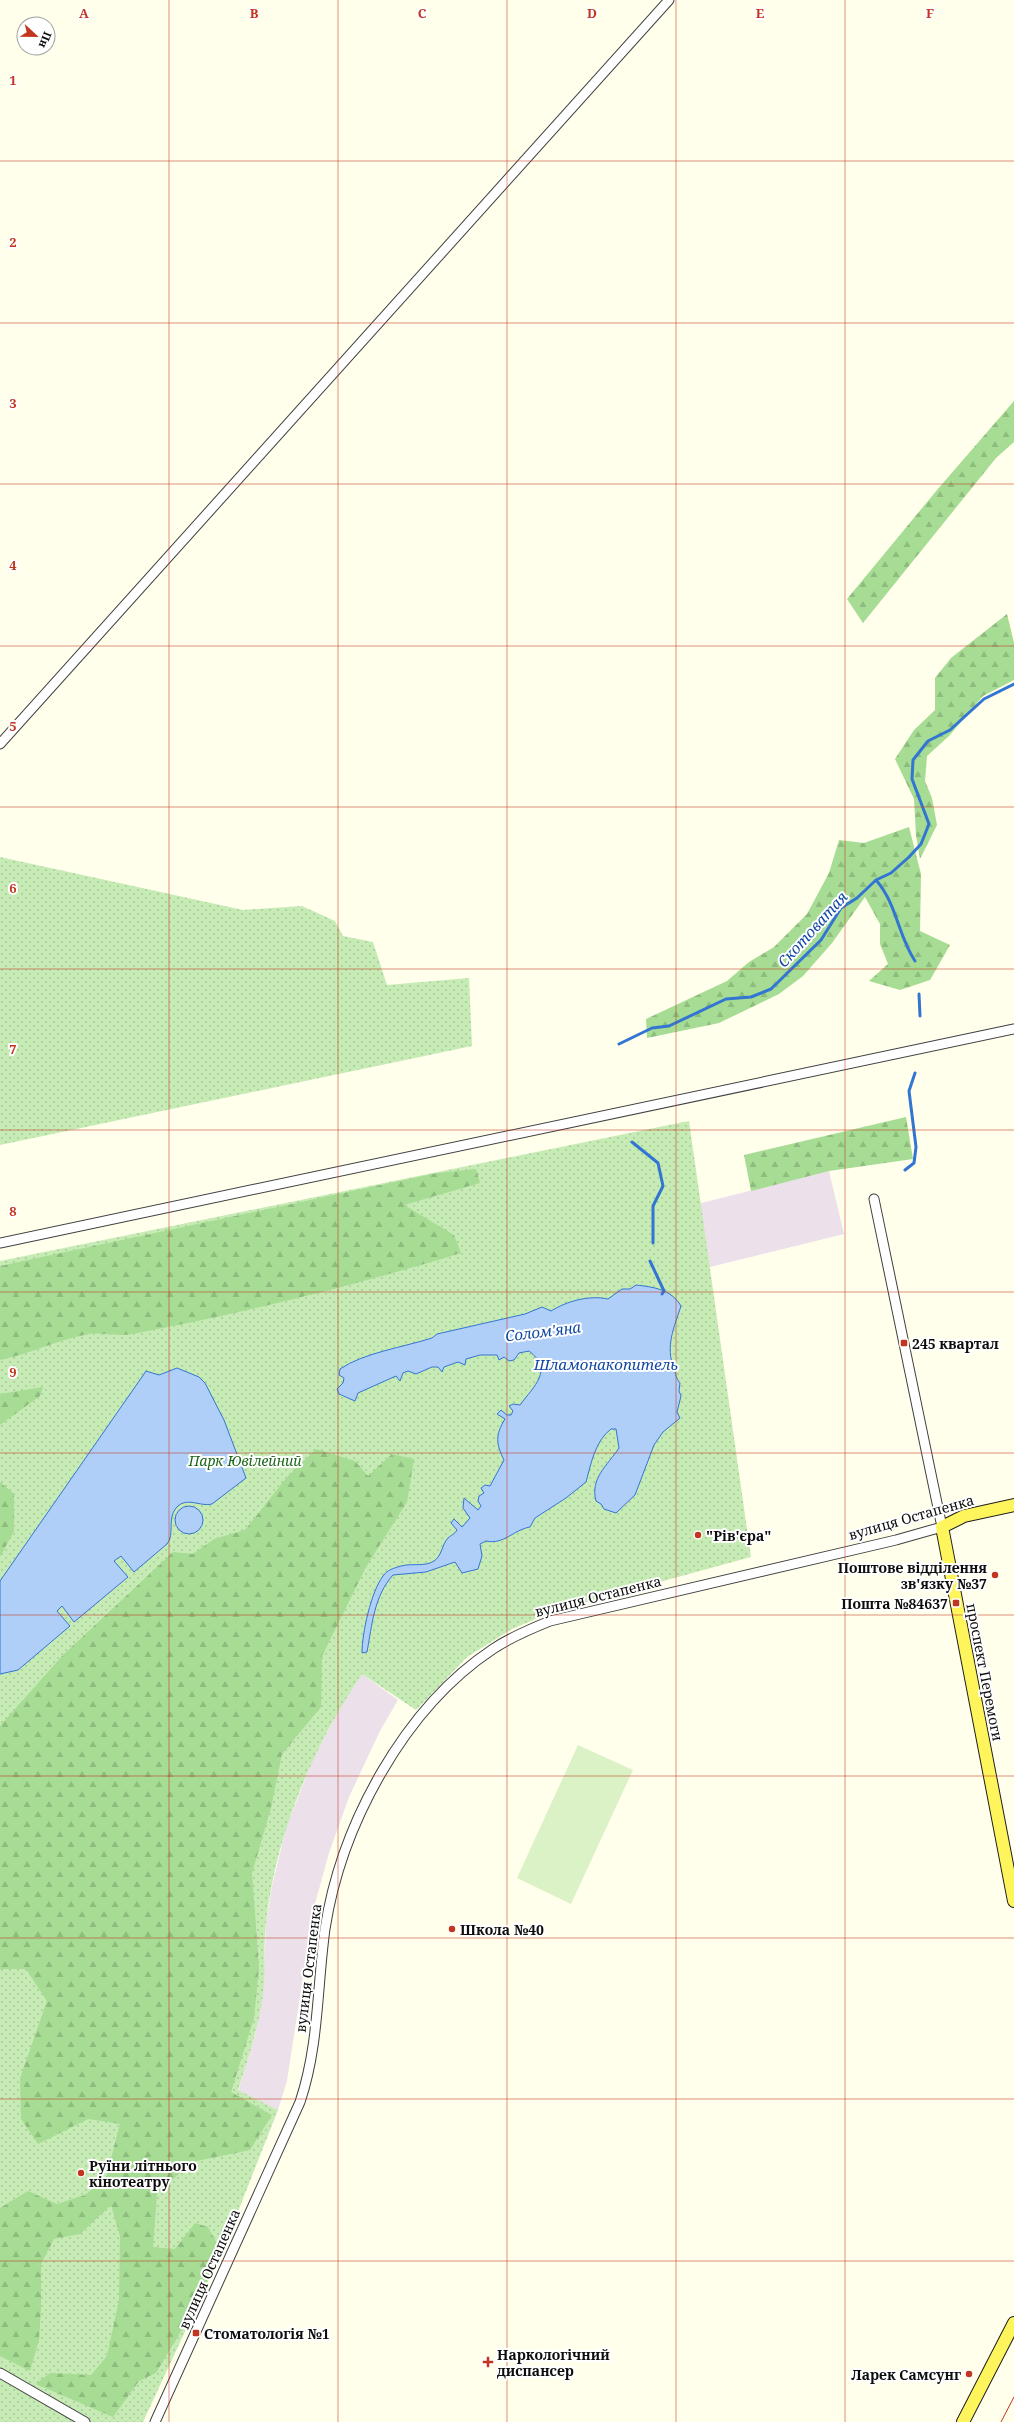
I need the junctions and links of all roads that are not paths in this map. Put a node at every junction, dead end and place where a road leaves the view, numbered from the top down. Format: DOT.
graph roads {
  1 [pos="669,0"];
  2 [pos="0,744"];
  3 [pos="1014,1029"];
  4 [pos="874,1198"];
  5 [pos="0,1242"];
  6 [pos="1014,1505"];
  7 [pos="942,1527"];
  8 [pos="1014,1901"];
  9 [pos="1014,2323"];
  10 [pos="0,2373"];
  11 [pos="85,2422"];
  12 [pos="154,2422"];
  13 [pos="963,2422"];
  1 -- 2 [label="street"];
  3 -- 5 [label="street"];
  4 -- 7 [label="street, проспект Перемоги"];
  6 -- 7 [label="main road, вулиця Остапенка"];
  7 -- 8 [label="main road, проспект Перемоги"];
  7 -- 12 [label="street, вулиця Остапенка"];
  9 -- 13 [label="main road"];
  10 -- 11 [label="street"];
}
